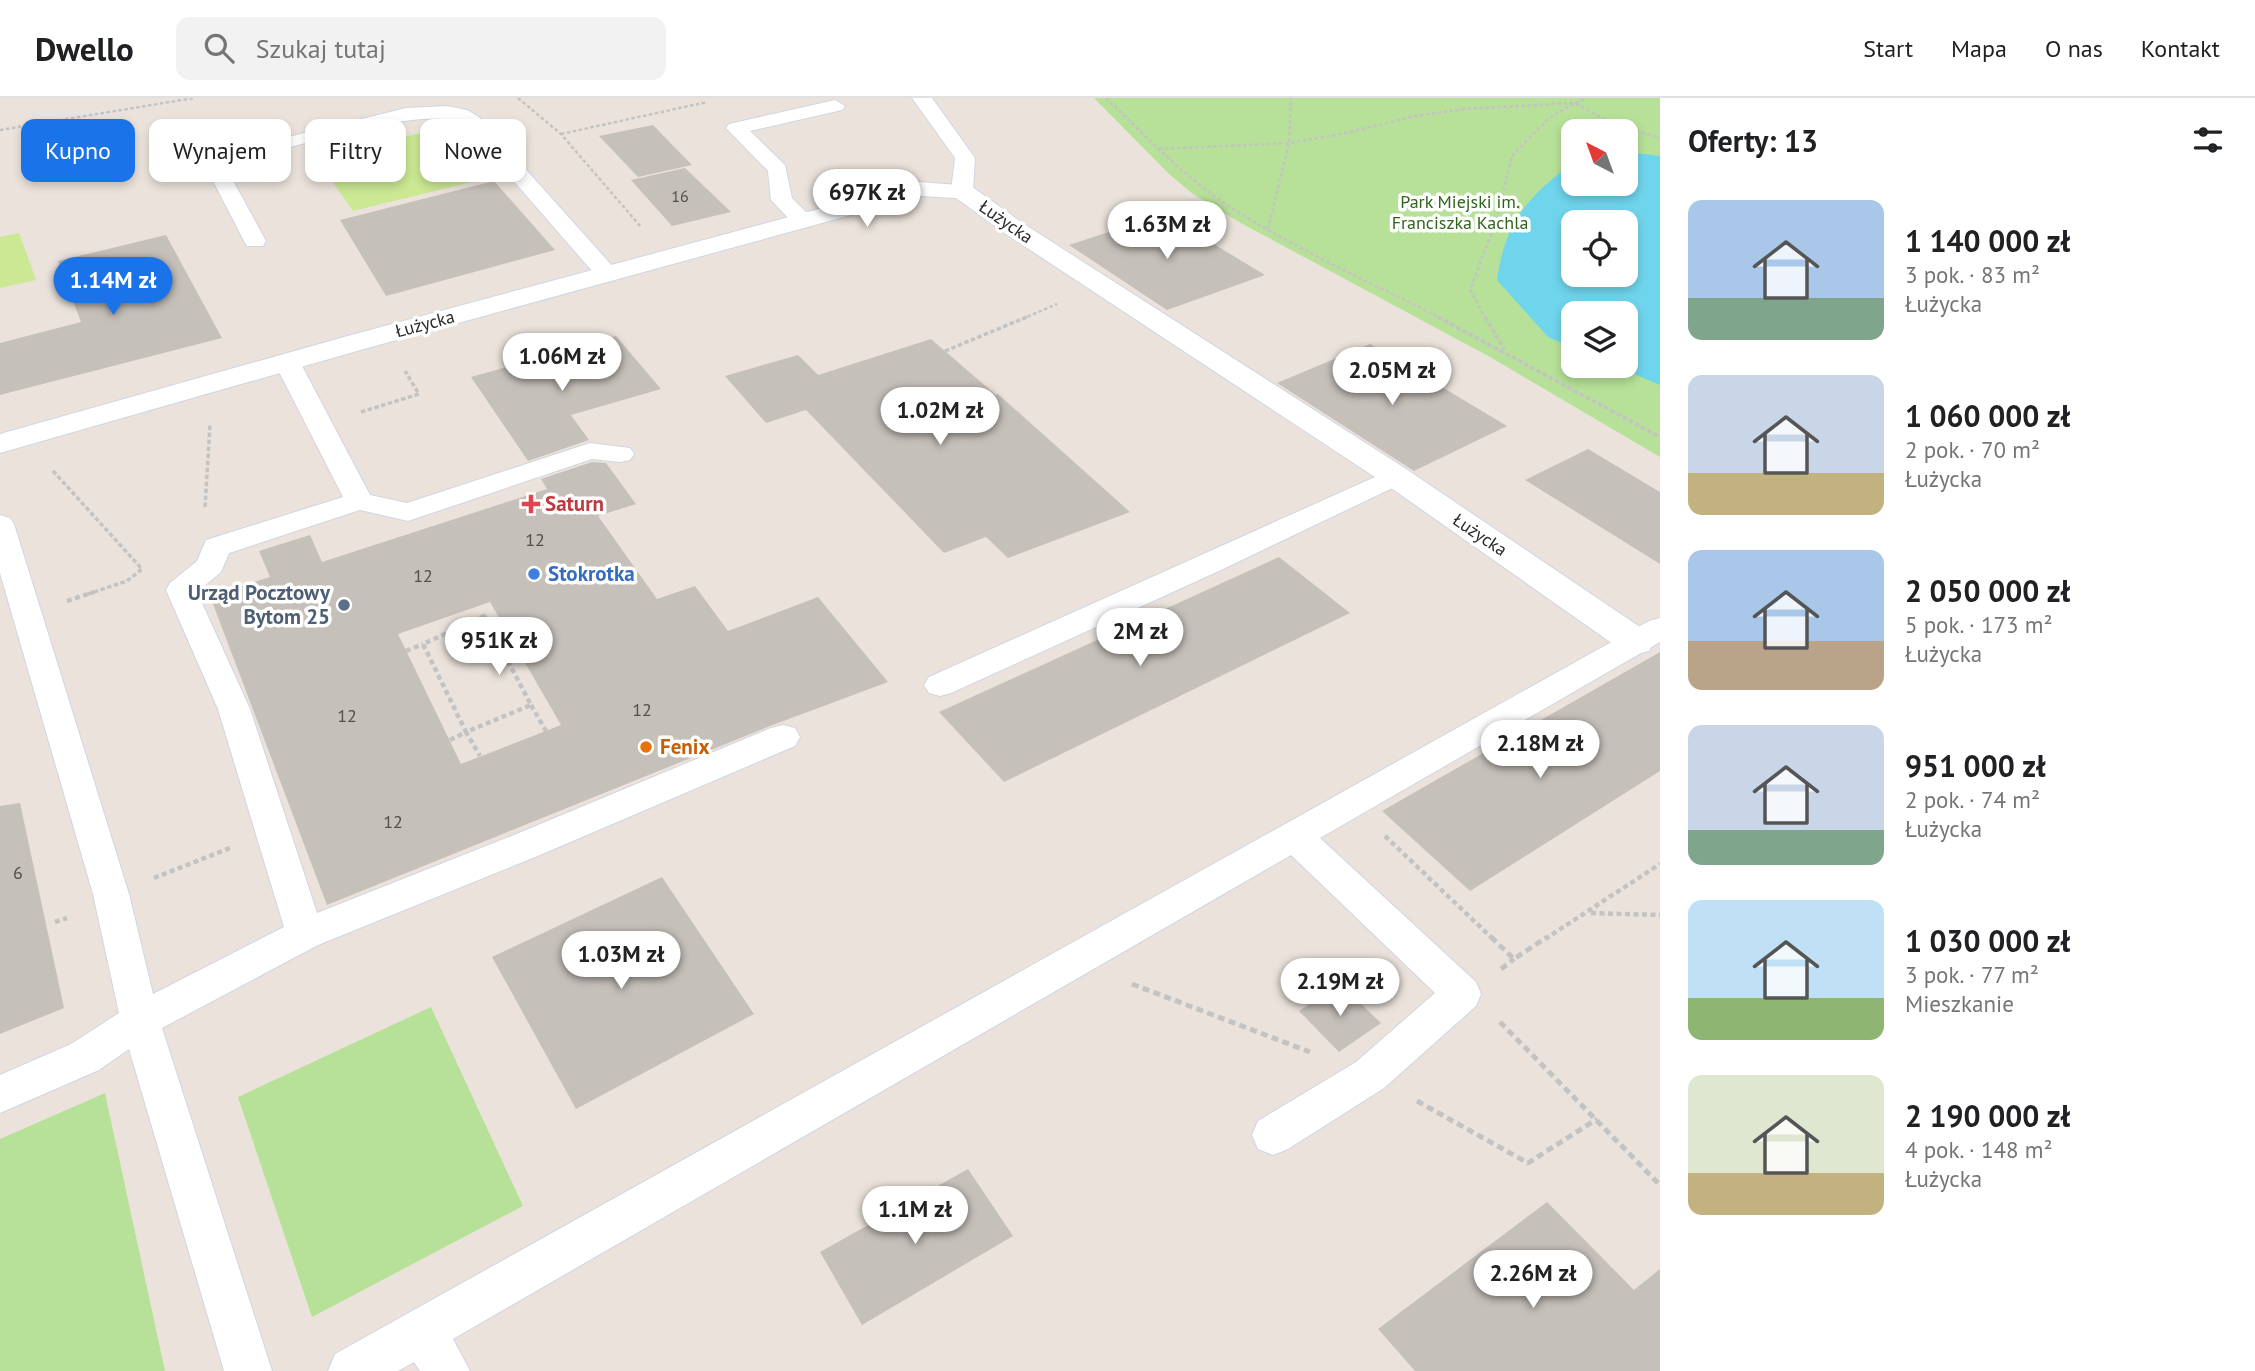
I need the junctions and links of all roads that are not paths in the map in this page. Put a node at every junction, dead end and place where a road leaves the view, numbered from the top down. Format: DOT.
graph roads {
  1 [pos="922,98"];
  2 [pos="835,106"];
  3 [pos="962,191"];
  4 [pos="803,220"];
  5 [pos="256,241"];
  6 [pos="607,274"];
  7 [pos="286,362"];
  8 [pos="0,444"];
  9 [pos="620,454"];
  10 [pos="1395,476"];
  11 [pos="359,501"];
  12 [pos="0,524"];
  13 [pos="1648,635"];
  14 [pos="940,685"];
  15 [pos="783,737"];
  16 [pos="1293,835"];
  17 [pos="305,934"];
  18 [pos="140,1020"];
  19 [pos="0,1094"];
  20 [pos="1273,1135"];
  21 [pos="423,1332"];
  22 [pos="248,1371"];
  23 [pos="352,1371"];
  24 [pos="446,1371"];
  1 -- 3 [label="lane"];
  2 -- 4 [label="lane"];
  3 -- 4 [label="street, Łużycka"];
  3 -- 10 [label="street, Łużycka"];
  4 -- 6 [label="street, Łużycka"];
  5 -- 6 [label="lane"];
  6 -- 7 [label="street, Łużycka"];
  7 -- 8 [label="street, Łużycka"];
  7 -- 11 [label="lane"];
  9 -- 11 [label="lane"];
  10 -- 13 [label="street, Łużycka"];
  10 -- 14 [label="lane"];
  11 -- 17 [label="lane"];
  12 -- 18 [label="lane"];
  13 -- 16 [label="lane"];
  15 -- 17 [label="lane"];
  16 -- 20 [label="lane"];
  16 -- 21 [label="lane"];
  17 -- 18 [label="lane"];
  18 -- 19 [label="lane"];
  18 -- 22 [label="lane"];
  21 -- 23 [label="lane"];
  21 -- 24 [label="lane"];
}
